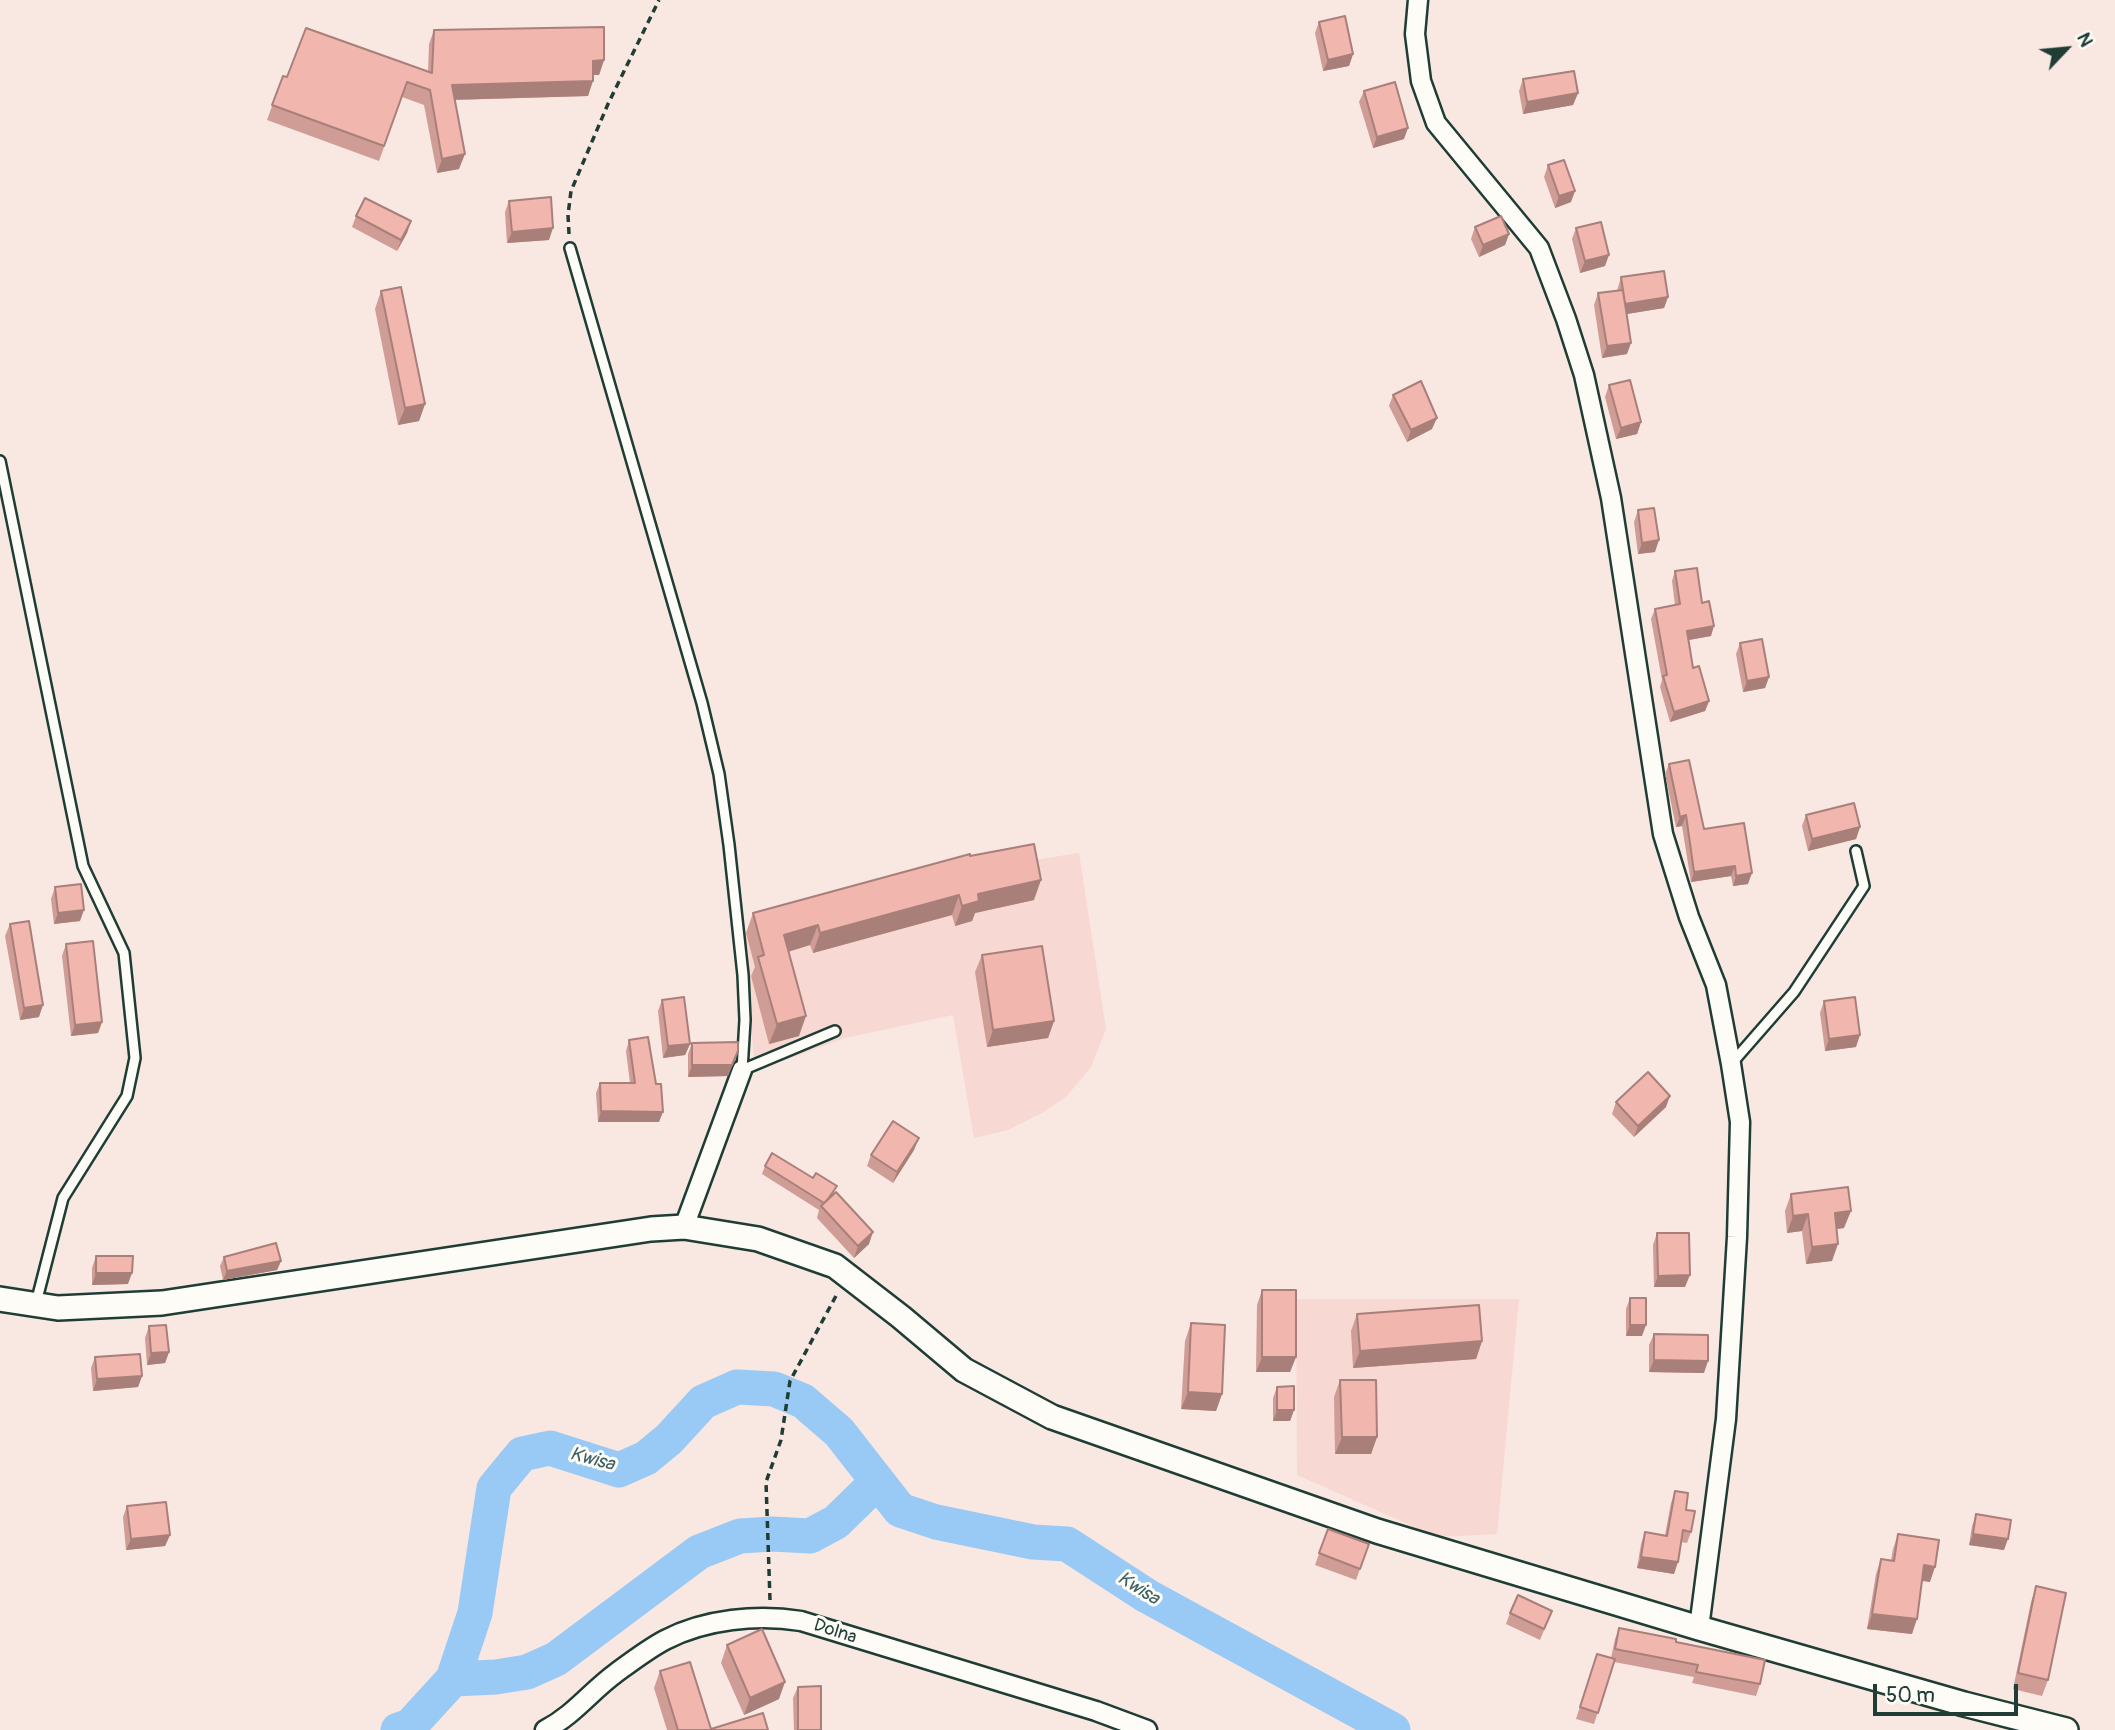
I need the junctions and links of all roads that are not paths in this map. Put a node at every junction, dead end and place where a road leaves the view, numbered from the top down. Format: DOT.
graph roads {
  1 [pos="1418,0"];
  2 [pos="570,248"];
  3 [pos="0,461"];
  4 [pos="1856,851"];
  5 [pos="835,1031"];
  6 [pos="1731,1064"];
  7 [pos="742,1070"];
  8 [pos="684,1227"];
  9 [pos="0,1299"];
  10 [pos="36,1305"];
  11 [pos="1699,1628"];
  12 [pos="545,1730"];
  13 [pos="1147,1730"];
  14 [pos="2066,1730"];
  1 -- 6 [label="street"];
  2 -- 7 [label="lane"];
  3 -- 10 [label="lane"];
  4 -- 6 [label="lane"];
  5 -- 7 [label="lane"];
  6 -- 11 [label="street"];
  7 -- 8 [label="street"];
  8 -- 10 [label="main road"];
  8 -- 11 [label="main road"];
  9 -- 10 [label="main road"];
  11 -- 14 [label="main road"];
  12 -- 13 [label="street, Dolna"];
}
